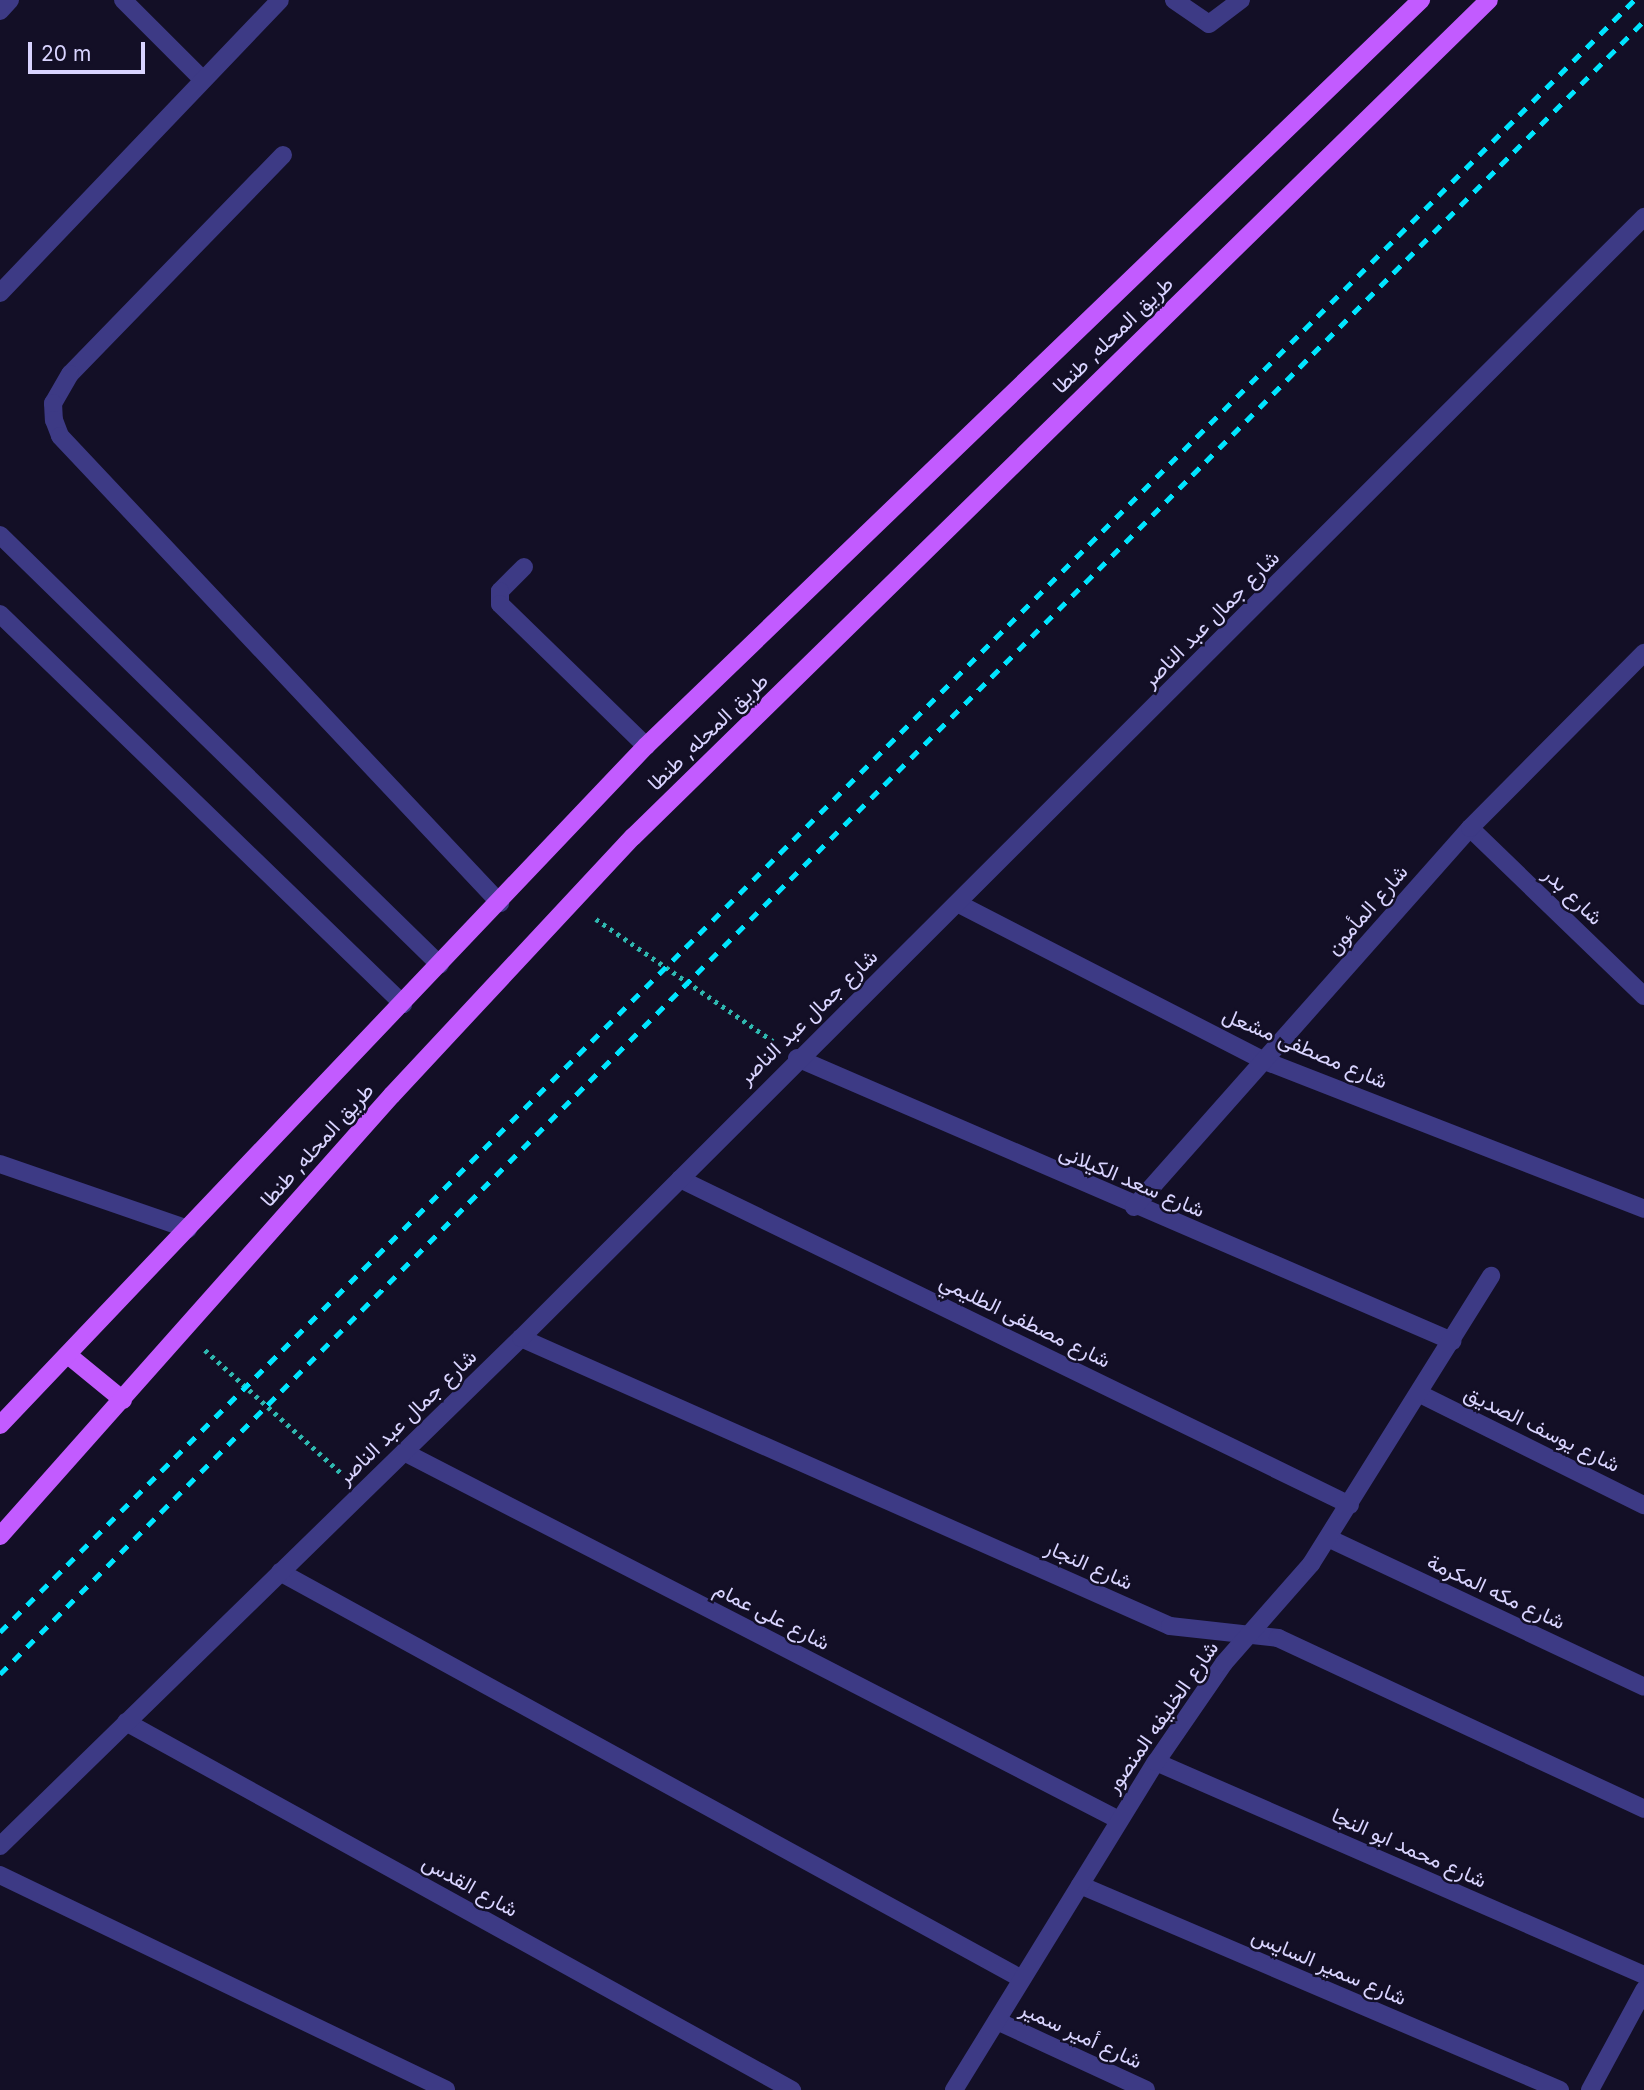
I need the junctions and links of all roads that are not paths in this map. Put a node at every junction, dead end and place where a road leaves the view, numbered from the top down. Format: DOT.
graph roads {
  1 [pos="10,0"];
  2 [pos="122,0"];
  3 [pos="280,0"];
  4 [pos="1174,0"];
  5 [pos="1241,0"];
  6 [pos="1421,0"];
  7 [pos="1489,0"];
  8 [pos="0,11"];
  9 [pos="202,79"];
  10 [pos="283,155"];
  11 [pos="1644,216"];
  12 [pos="0,293"];
  13 [pos="0,534"];
  14 [pos="524,567"];
  15 [pos="0,614"];
  16 [pos="1643,655"];
  17 [pos="646,746"];
  18 [pos="1470,828"];
  19 [pos="500,903"];
  20 [pos="959,904"];
  21 [pos="440,965"];
  22 [pos="1644,996"];
  23 [pos="403,1004"];
  24 [pos="797,1058"];
  25 [pos="1265,1061"];
  26 [pos="0,1164"];
  27 [pos="680,1179"];
  28 [pos="1134,1207"];
  29 [pos="1644,1209"];
  30 [pos="188,1229"];
  31 [pos="1491,1276"];
  32 [pos="521,1338"];
  33 [pos="1452,1341"];
  34 [pos="68,1355"];
  35 [pos="1420,1394"];
  36 [pos="123,1400"];
  37 [pos="0,1426"];
  38 [pos="404,1452"];
  39 [pos="1350,1505"];
  40 [pos="1644,1505"];
  41 [pos="0,1536"];
  42 [pos="1328,1538"];
  43 [pos="280,1572"];
  44 [pos="1252,1634"];
  45 [pos="1644,1687"];
  46 [pos="126,1722"];
  47 [pos="1156,1762"];
  48 [pos="1644,1809"];
  49 [pos="1119,1820"];
  50 [pos="0,1846"];
  51 [pos="0,1875"];
  52 [pos="1080,1885"];
  53 [pos="1644,1975"];
  54 [pos="1023,1979"];
  55 [pos="1644,1990"];
  56 [pos="997,2021"];
  57 [pos="446,2090"];
  58 [pos="792,2090"];
  59 [pos="954,2090"];
  60 [pos="1146,2090"];
  61 [pos="1560,2090"];
  62 [pos="1590,2090"];
  1 -- 8 [label="street"];
  2 -- 9 [label="street"];
  3 -- 9 [label="street"];
  4 -- 5 [label="street"];
  6 -- 17 [label="main road, طريق المحله, طنطا"];
  7 -- 36 [label="main road, طريق المحله, طنطا"];
  9 -- 12 [label="street"];
  10 -- 19 [label="street"];
  11 -- 20 [label="street, شارع جمال عبد الناصر"];
  13 -- 21 [label="street"];
  14 -- 17 [label="street"];
  15 -- 23 [label="street"];
  16 -- 18 [label="street, شارع المأمون"];
  17 -- 19 [label="main road, طريق المحله, طنطا"];
  18 -- 22 [label="street, شارع بدر"];
  18 -- 25 [label="street, شارع المأمون"];
  19 -- 21 [label="main road, طريق المحله, طنطا"];
  20 -- 24 [label="street, شارع جمال عبد الناصر"];
  20 -- 25 [label="street, شارع مصطفى مشعل"];
  21 -- 23 [label="main road, طريق المحله, طنطا"];
  23 -- 30 [label="main road, طريق المحله, طنطا"];
  24 -- 27 [label="street, شارع جمال عبد الناصر"];
  24 -- 28 [label="street, شارع سعد الكيلانى"];
  25 -- 28 [label="street, شارع المأمون"];
  25 -- 29 [label="street, شارع مصطفى مشعل"];
  26 -- 30 [label="street"];
  27 -- 32 [label="street, شارع جمال عبد الناصر"];
  27 -- 39 [label="street, شارع مصطفى الطليمي"];
  28 -- 33 [label="street, شارع سعد الكيلانى"];
  30 -- 34 [label="main road, طريق المحله, طنطا"];
  31 -- 33 [label="street, شارع الخليفه المنصور"];
  32 -- 38 [label="street, شارع جمال عبد الناصر"];
  32 -- 44 [label="street, شارع النجار"];
  33 -- 35 [label="street, شارع الخليفه المنصور"];
  34 -- 36 [label="main road"];
  34 -- 37 [label="main road, طريق المحله, طنطا"];
  35 -- 39 [label="street, شارع الخليفه المنصور"];
  35 -- 40 [label="street, شارع يوسف الصديق"];
  36 -- 41 [label="main road, طريق المحله, طنطا"];
  38 -- 43 [label="street, شارع جمال عبد الناصر"];
  38 -- 49 [label="street, شارع على عمام"];
  39 -- 42 [label="street, شارع الخليفه المنصور"];
  42 -- 44 [label="street, شارع الخليفه المنصور"];
  42 -- 45 [label="street, شارع مكه المكرمة"];
  43 -- 46 [label="street, شارع جمال عبد الناصر"];
  43 -- 54 [label="street"];
  44 -- 47 [label="street, شارع الخليفه المنصور"];
  44 -- 48 [label="street, شارع النجار"];
  46 -- 50 [label="street, شارع جمال عبد الناصر"];
  46 -- 58 [label="street, شارع القدس"];
  47 -- 49 [label="street, شارع الخليفه المنصور"];
  47 -- 53 [label="street, شارع محمد ابو النجا"];
  49 -- 52 [label="street, شارع الخليفه المنصور"];
  51 -- 57 [label="street"];
  52 -- 54 [label="street, شارع الخليفه المنصور"];
  52 -- 61 [label="street, شارع سمير السايس"];
  54 -- 56 [label="street, شارع الخليفه المنصور"];
  55 -- 62 [label="street"];
  56 -- 59 [label="street, شارع الخليفه المنصور"];
  56 -- 60 [label="street, شارع أمير سمير"];
}
